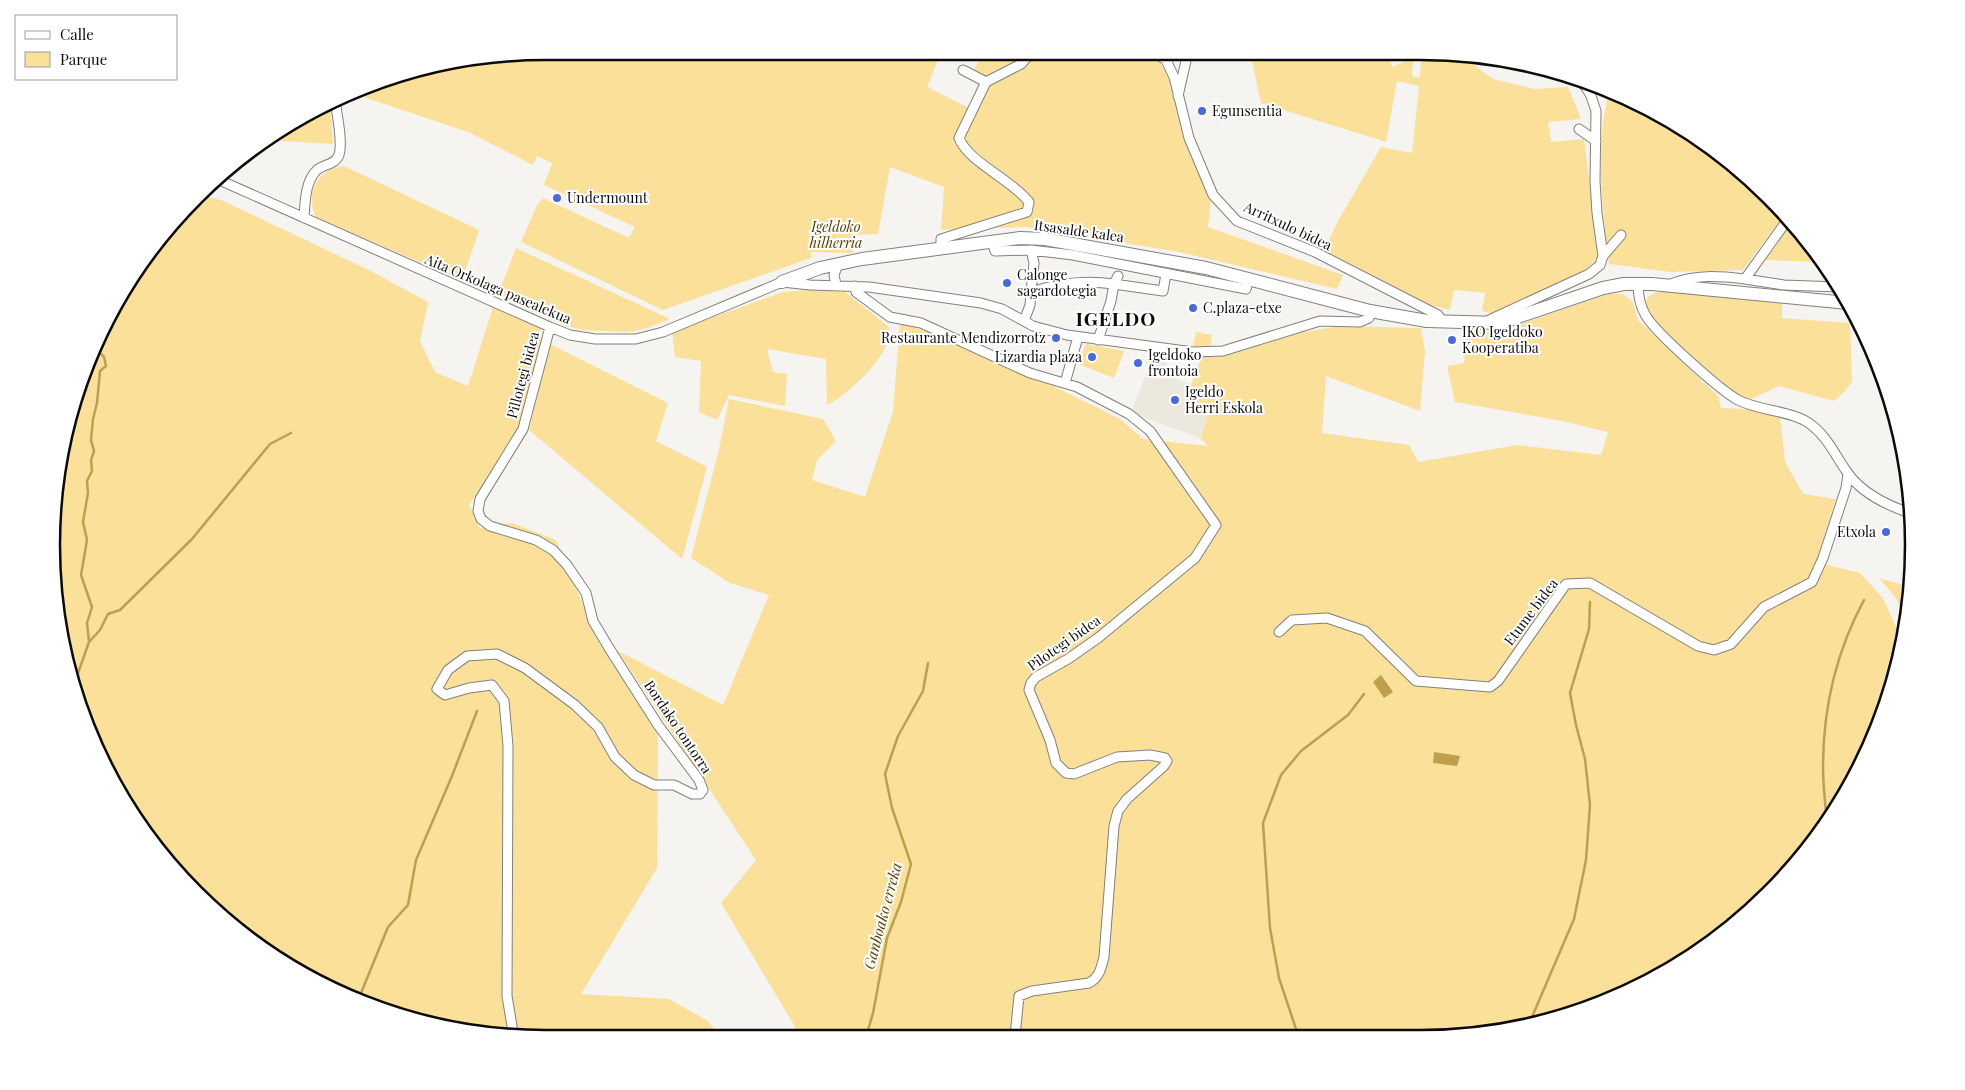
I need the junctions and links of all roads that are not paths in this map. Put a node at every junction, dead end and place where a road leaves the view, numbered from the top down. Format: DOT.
graph roads {
  1 [pos="1025,60"];
  2 [pos="1166,60"];
  3 [pos="1186,60"];
  4 [pos="963,70"];
  5 [pos="986,82"];
  6 [pos="1587,90"];
  7 [pos="1178,96"];
  8 [pos="336,107"];
  9 [pos="1579,129"];
  10 [pos="1596,141"];
  11 [pos="223,182"];
  12 [pos="304,218"];
  13 [pos="1784,224"];
  14 [pos="1621,235"];
  15 [pos="992,241"];
  16 [pos="941,248"];
  17 [pos="1031,250"];
  18 [pos="1604,256"];
  19 [pos="838,264"];
  20 [pos="1166,274"];
  21 [pos="1249,278"];
  22 [pos="1745,279"];
  23 [pos="1116,280"];
  24 [pos="782,282"];
  25 [pos="1638,284"];
  26 [pos="836,285"];
  27 [pos="855,286"];
  28 [pos="1669,286"];
  29 [pos="1830,287"];
  30 [pos="1031,292"];
  31 [pos="1839,302"];
  32 [pos="1370,312"];
  33 [pos="1024,321"];
  34 [pos="1442,322"];
  35 [pos="1483,322"];
  36 [pos="550,327"];
  37 [pos="1078,337"];
  38 [pos="1098,340"];
  39 [pos="1065,384"];
  40 [pos="523,430"];
  41 [pos="1848,474"];
  42 [pos="1904,511"];
  43 [pos="1279,632"];
  44 [pos="512,1029"];
  45 [pos="1016,1030"];
  1 -- 5 [label="street"];
  2 -- 7 [label="street, Arritxulo bidea"];
  3 -- 7 [label="street"];
  4 -- 5 [label="street"];
  5 -- 16 [label="street"];
  6 -- 10 [label="street"];
  7 -- 34 [label="street, Arritxulo bidea"];
  8 -- 12 [label="street"];
  9 -- 10 [label="street"];
  10 -- 18 [label="street"];
  11 -- 12 [label="street, Aita Orkolaga pasealekua"];
  12 -- 36 [label="street, Aita Orkolaga pasealekua"];
  13 -- 22 [label="street"];
  14 -- 18 [label="street"];
  15 -- 16 [label="street, Itsasalde kalea"];
  15 -- 17 [label="street"];
  15 -- 21 [label="street, Itsasalde kalea"];
  16 -- 19 [label="street, Itsasalde kalea"];
  17 -- 20 [label="street"];
  17 -- 30 [label="street"];
  18 -- 35 [label="street"];
  19 -- 24 [label="street, Itsasalde kalea"];
  19 -- 26 [label="street"];
  20 -- 21 [label="street"];
  20 -- 23 [label="street"];
  21 -- 32 [label="street, Itsasalde kalea"];
  22 -- 28 [label="street"];
  22 -- 29 [label="street"];
  23 -- 30 [label="street"];
  23 -- 38 [label="street"];
  24 -- 26 [label="street, Aita Orkolaga pasealekua"];
  24 -- 36 [label="street, Aita Orkolaga pasealekua"];
  25 -- 28 [label="street, Itsasalde kalea"];
  25 -- 35 [label="street, Itsasalde kalea"];
  25 -- 41 [label="street"];
  26 -- 27 [label="street, Aita Orkolaga pasealekua"];
  27 -- 33 [label="street, Aita Orkolaga pasealekua"];
  27 -- 39 [label="street"];
  28 -- 31 [label="street, Itsasalde kalea"];
  30 -- 33 [label="street"];
  32 -- 34 [label="street, Itsasalde kalea"];
  32 -- 38 [label="street, Aita Orkolaga pasealekua"];
  33 -- 37 [label="street, Aita Orkolaga pasealekua"];
  34 -- 35 [label="street, Itsasalde kalea"];
  36 -- 40 [label="street, Pillotegi bidea"];
  37 -- 38 [label="street, Aita Orkolaga pasealekua"];
  37 -- 39 [label="street"];
  39 -- 45 [label="street, Pilotegi bidea"];
  40 -- 44 [label="street, Bordako tontorra"];
  41 -- 42 [label="street"];
  41 -- 43 [label="street, Etume bidea"];
}
